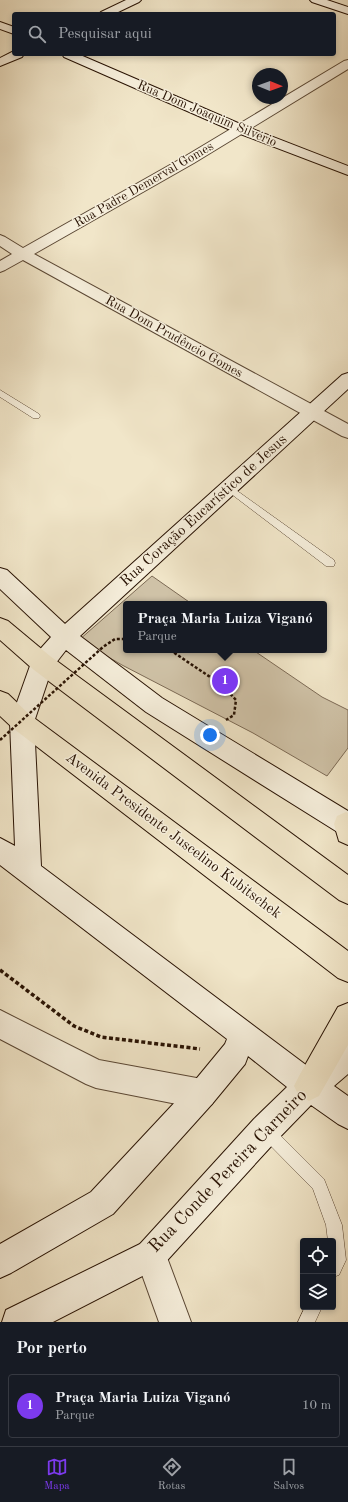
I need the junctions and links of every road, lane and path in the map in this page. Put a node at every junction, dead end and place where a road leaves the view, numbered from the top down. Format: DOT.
graph roads {
  1 [pos="135,0"];
  2 [pos="316,0"];
  3 [pos="348,11"];
  4 [pos="109,12"];
  5 [pos="0,25"];
  6 [pos="12,30"];
  7 [pos="14,56"];
  8 [pos="73,56"];
  9 [pos="0,62"];
  10 [pos="348,64"];
  11 [pos="240,129"];
  12 [pos="348,171"];
  13 [pos="0,240"];
  14 [pos="24,254"];
  15 [pos="0,267"];
  16 [pos="348,378"];
  17 [pos="0,393"];
  18 [pos="312,412"];
  19 [pos="36,416"];
  20 [pos="348,432"];
  21 [pos="229,488"];
  22 [pos="330,563"];
  23 [pos="0,576"];
  24 [pos="0,627"];
  25 [pos="66,636"];
  26 [pos="123,639"];
  27 [pos="174,653"];
  28 [pos="42,663"];
  29 [pos="0,701"];
  30 [pos="22,722"];
  31 [pos="220,723"];
  32 [pos="0,740"];
  33 [pos="347,827"];
  34 [pos="0,850"];
  35 [pos="29,872"];
  36 [pos="348,891"];
  37 [pos="348,968"];
  38 [pos="0,970"];
  39 [pos="348,1017"];
  40 [pos="0,1024"];
  41 [pos="239,1044"];
  42 [pos="348,1056"];
  43 [pos="309,1086"];
  44 [pos="202,1094"];
  45 [pos="348,1114"];
  46 [pos="265,1130"];
  47 [pos="335,1238"];
  48 [pos="336,1242"];
  49 [pos="151,1255"];
  50 [pos="0,1262"];
  51 [pos="336,1264"];
  52 [pos="312,1310"];
  53 [pos="18,1322"];
  54 [pos="175,1322"];
  55 [pos="306,1322"];
  1 -- 4 [label="street"];
  2 -- 3 [label="street"];
  5 -- 6 [label="street"];
  7 -- 9 [label="street"];
  8 -- 11 [label="street, Rua Dom Joaquim Silvério"];
  10 -- 11 [label="street, Rua Padre Demerval Gomes"];
  11 -- 12 [label="street, Rua Dom Joaquim Silvério"];
  11 -- 14 [label="street, Rua Padre Demerval Gomes"];
  13 -- 14 [label="street, Rua Dom Prudêncio Gomes"];
  14 -- 15 [label="street, Rua Padre Demerval Gomes"];
  14 -- 18 [label="street, Rua Dom Prudêncio Gomes"];
  16 -- 18 [label="street, Rua Coração Eucarístico de Jesus"];
  17 -- 19 [label="lane"];
  18 -- 20 [label="street, Rua Dom Prudêncio Gomes"];
  18 -- 21 [label="street, Rua Coração Eucarístico de Jesus"];
  21 -- 22 [label="lane"];
  21 -- 25 [label="street, Rua Coração Eucarístico de Jesus"];
  23 -- 25 [label="street"];
  24 -- 28 [label="highway"];
  25 -- 28 [label="street, Rua Coração Eucarístico de Jesus"];
  25 -- 33 [label="street"];
  26 -- 32 [label="path, bridge"];
  27 -- 31 [label="path"];
  28 -- 30 [label="street, Rua Coração Eucarístico de Jesus"];
  28 -- 36 [label="highway"];
  29 -- 30 [label="highway, Avenida Presidente Juscelino Kubitschek"];
  30 -- 35 [label="street, Rua Coração Eucarístico de Jesus"];
  30 -- 37 [label="highway, Avenida Presidente Juscelino Kubitschek"];
  34 -- 35 [label="street"];
  35 -- 41 [label="street"];
  38 -- 41 [label="path"];
  39 -- 43 [label="highway"];
  40 -- 44 [label="street"];
  41 -- 43 [label="street"];
  41 -- 44 [label="street"];
  42 -- 43 [label="street, Rua Conde Pereira Carneiro"];
  43 -- 45 [label="street"];
  43 -- 46 [label="street, Rua Conde Pereira Carneiro"];
  44 -- 50 [label="street"];
  46 -- 47 [label="lane"];
  46 -- 49 [label="street, Rua Conde Pereira Carneiro"];
  48 -- 51 [label="lane"];
  49 -- 53 [label="street, Rua Conde Pereira Carneiro"];
  49 -- 54 [label="street"];
  52 -- 55 [label="lane"];
}
